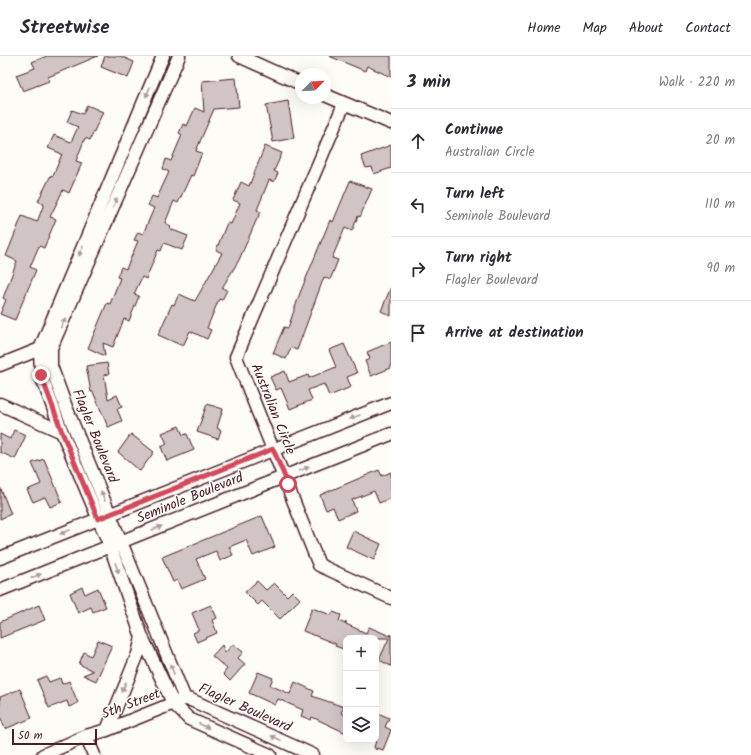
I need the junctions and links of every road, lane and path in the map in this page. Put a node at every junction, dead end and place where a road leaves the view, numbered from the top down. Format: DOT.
graph roads {
  1 [pos="163,56"];
  2 [pos="179,56"];
  3 [pos="239,56"];
  4 [pos="295,81"];
  5 [pos="331,98"];
  6 [pos="344,104"];
  7 [pos="391,123"];
  8 [pos="46,348"];
  9 [pos="0,365"];
  10 [pos="391,403"];
  11 [pos="0,404"];
  12 [pos="62,432"];
  13 [pos="391,434"];
  14 [pos="273,449"];
  15 [pos="285,476"];
  16 [pos="110,514"];
  17 [pos="98,519"];
  18 [pos="115,544"];
  19 [pos="0,558"];
  20 [pos="0,590"];
  21 [pos="391,598"];
  22 [pos="142,637"];
  23 [pos="185,699"];
  24 [pos="173,704"];
  25 [pos="107,730"];
  26 [pos="86,736"];
  27 [pos="43,755"];
  28 [pos="94,755"];
  29 [pos="270,755"];
  30 [pos="312,755"];
  1 -- 8 [label="street, Flagler Boulevard, one-way"];
  8 -- 2 [label="street, Flagler Boulevard, one-way"];
  3 -- 4 [label="street"];
  5 -- 6 [label="street"];
  6 -- 7 [label="street"];
  6 -- 14 [label="street, Australian Circle"];
  8 -- 9 [label="street"];
  8 -- 12 [label="street, Flagler Boulevard"];
  16 -- 8 [label="street, Flagler Boulevard, one-way"];
  10 -- 14 [label="street, Seminole Boulevard, one-way"];
  11 -- 12 [label="street"];
  12 -- 17 [label="street, Flagler Boulevard"];
  15 -- 13 [label="street, Seminole Boulevard, one-way"];
  14 -- 15 [label="street, Australian Circle"];
  14 -- 16 [label="street, Seminole Boulevard"];
  18 -- 15 [label="street, Seminole Boulevard, one-way"];
  15 -- 21 [label="street, Australian Circle"];
  16 -- 17 [label="street, Seminole Boulevard"];
  16 -- 18 [label="street, Flagler Boulevard"];
  17 -- 18 [label="street, Flagler Boulevard"];
  17 -- 19 [label="street, Seminole Boulevard, one-way"];
  20 -- 18 [label="street, Seminole Boulevard, one-way"];
  18 -- 22 [label="street, Flagler Boulevard, one-way"];
  23 -- 18 [label="street, Flagler Boulevard, one-way"];
  22 -- 24 [label="street, Flagler Boulevard"];
  22 -- 25 [label="street, one-way"];
  23 -- 24 [label="street, 5th Street"];
  30 -- 23 [label="street, Flagler Boulevard, one-way"];
  24 -- 25 [label="street, 5th Street"];
  24 -- 29 [label="street, Flagler Boulevard, one-way"];
  25 -- 26 [label="street, 5th Street"];
  26 -- 27 [label="street, 5th Street"];
  26 -- 28 [label="street"];
}
